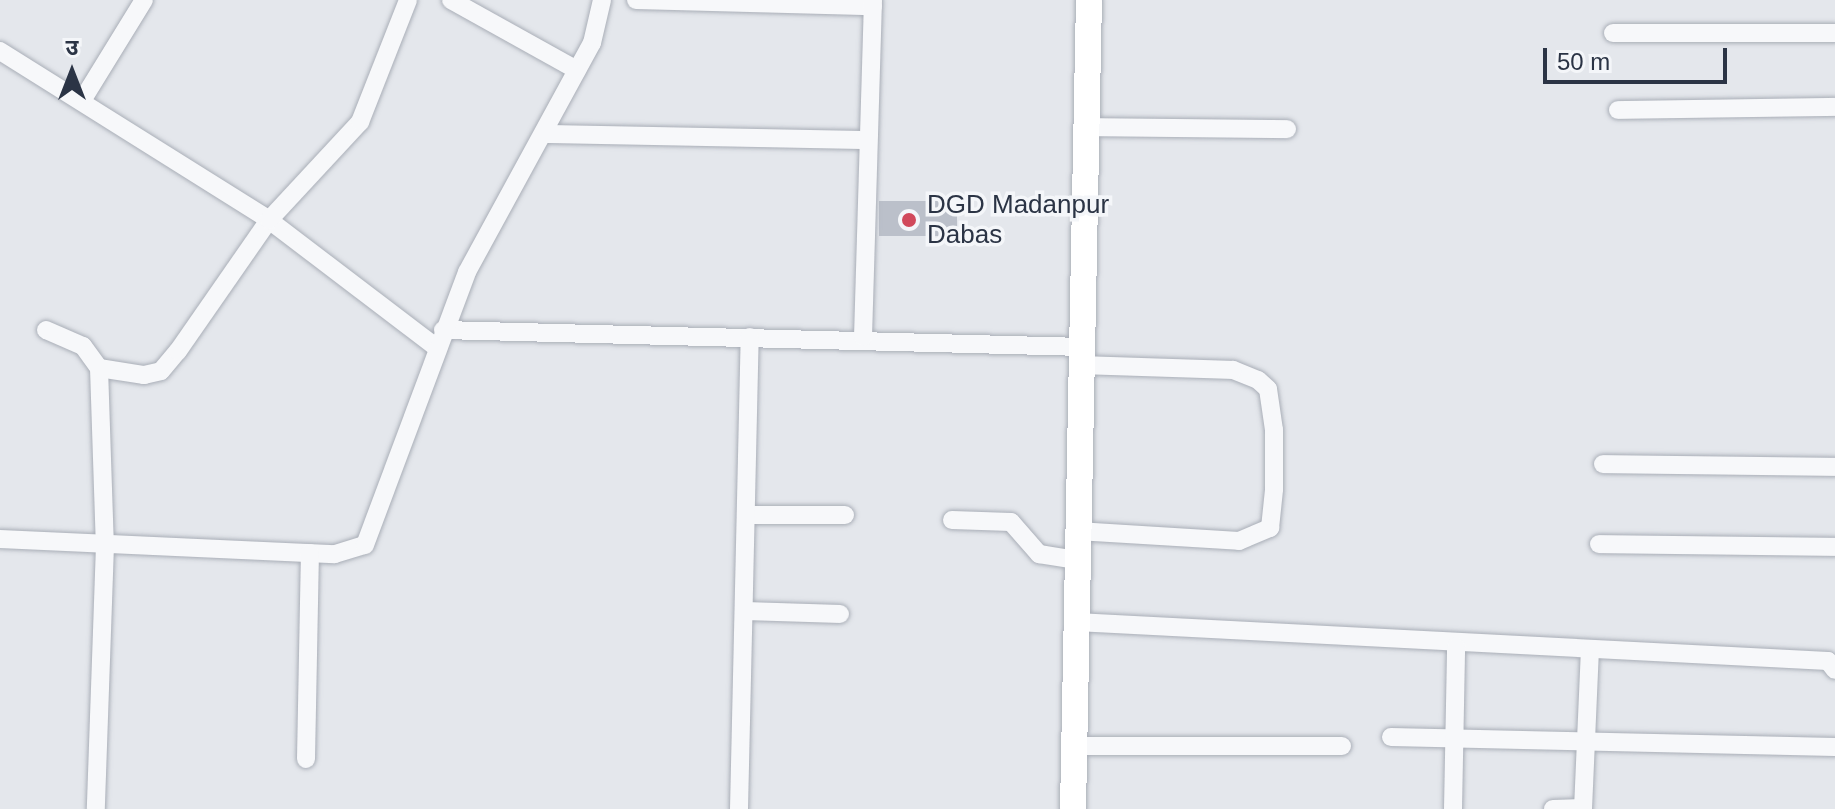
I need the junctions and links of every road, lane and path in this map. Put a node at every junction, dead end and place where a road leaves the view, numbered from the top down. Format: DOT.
graph roads {
  1 [pos="144,0"];
  2 [pos="408,0"];
  3 [pos="451,0"];
  4 [pos="602,0"];
  5 [pos="636,0"];
  6 [pos="1089,0"];
  7 [pos="873,3"];
  8 [pos="1613,33"];
  9 [pos="1835,33"];
  10 [pos="0,51"];
  11 [pos="577,70"];
  12 [pos="83,99"];
  13 [pos="1835,107"];
  14 [pos="1618,110"];
  15 [pos="1086,127"];
  16 [pos="1287,129"];
  17 [pos="545,134"];
  18 [pos="866,140"];
  19 [pos="269,220"];
  20 [pos="46,330"];
  21 [pos="750,337"];
  22 [pos="863,337"];
  23 [pos="439,339"];
  24 [pos="1081,356"];
  25 [pos="99,368"];
  26 [pos="1603,464"];
  27 [pos="1835,467"];
  28 [pos="749,515"];
  29 [pos="845,515"];
  30 [pos="952,520"];
  31 [pos="1077,531"];
  32 [pos="0,539"];
  33 [pos="1599,544"];
  34 [pos="105,545"];
  35 [pos="1835,547"];
  36 [pos="310,553"];
  37 [pos="1076,560"];
  38 [pos="746,611"];
  39 [pos="840,614"];
  40 [pos="1076,622"];
  41 [pos="1456,647"];
  42 [pos="1590,650"];
  43 [pos="1835,670"];
  44 [pos="1835,733"];
  45 [pos="1456,734"];
  46 [pos="1391,737"];
  47 [pos="1584,738"];
  48 [pos="1075,746"];
  49 [pos="1342,746"];
  50 [pos="1835,747"];
  51 [pos="306,759"];
  52 [pos="1835,761"];
  53 [pos="96,809"];
  54 [pos="739,809"];
  55 [pos="1073,809"];
  56 [pos="1453,809"];
  57 [pos="1553,809"];
  58 [pos="1583,809"];
  1 -- 12 [label="street"];
  2 -- 19 [label="street"];
  3 -- 11 [label="street"];
  4 -- 11 [label="street"];
  5 -- 7 [label="street"];
  6 -- 15 [label="main road"];
  7 -- 18 [label="street"];
  8 -- 9 [label="street"];
  10 -- 12 [label="street"];
  11 -- 17 [label="street"];
  12 -- 19 [label="street"];
  13 -- 14 [label="street"];
  15 -- 16 [label="street"];
  15 -- 24 [label="main road"];
  17 -- 18 [label="street"];
  17 -- 23 [label="street"];
  18 -- 22 [label="street"];
  19 -- 23 [label="street"];
  19 -- 25 [label="street"];
  20 -- 25 [label="street"];
  21 -- 22 [label="street"];
  21 -- 23 [label="street"];
  21 -- 28 [label="street"];
  22 -- 24 [label="street"];
  23 -- 36 [label="street"];
  24 -- 31 [label="main road"];
  24 -- 31 [label="street"];
  25 -- 34 [label="street"];
  26 -- 27 [label="street"];
  28 -- 29 [label="street"];
  28 -- 38 [label="street"];
  30 -- 37 [label="street"];
  31 -- 37 [label="main road"];
  32 -- 34 [label="street"];
  33 -- 35 [label="street"];
  34 -- 36 [label="street"];
  34 -- 53 [label="street"];
  36 -- 51 [label="street"];
  37 -- 40 [label="main road"];
  38 -- 39 [label="street"];
  38 -- 54 [label="street"];
  40 -- 41 [label="street"];
  40 -- 48 [label="main road"];
  41 -- 42 [label="street"];
  41 -- 45 [label="street"];
  42 -- 43 [label="street"];
  42 -- 47 [label="street"];
  44 -- 50 [label="street"];
  45 -- 46 [label="street"];
  45 -- 47 [label="street"];
  45 -- 56 [label="street"];
  47 -- 50 [label="street"];
  47 -- 58 [label="street"];
  48 -- 49 [label="street"];
  48 -- 55 [label="main road"];
  50 -- 52 [label="street"];
  57 -- 58 [label="street"];
}
